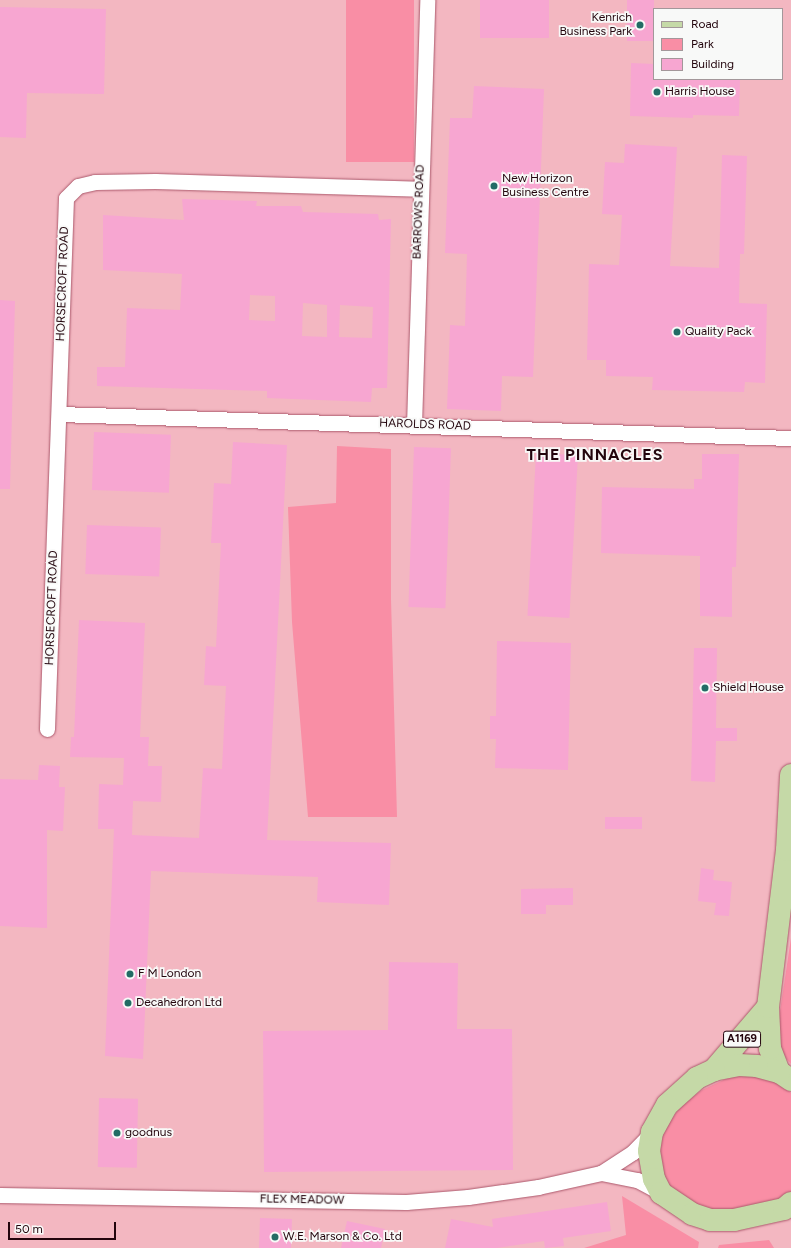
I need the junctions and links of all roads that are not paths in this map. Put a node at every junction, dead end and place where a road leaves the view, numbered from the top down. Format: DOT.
graph roads {
  1 [pos="427,0"];
  2 [pos="419,189"];
  3 [pos="59,414"];
  4 [pos="414,425"];
  5 [pos="791,438"];
  6 [pos="48,729"];
  7 [pos="791,775"];
  8 [pos="768,1007"];
  9 [pos="714,1070"];
  10 [pos="785,1076"];
  11 [pos="652,1132"];
  12 [pos="601,1172"];
  13 [pos="661,1193"];
  14 [pos="0,1195"];
  15 [pos="791,1203"];
  1 -- 2 [label="street, BARROWS ROAD"];
  2 -- 3 [label="street, HORSECROFT ROAD"];
  2 -- 4 [label="street, BARROWS ROAD"];
  3 -- 4 [label="street, HAROLDS ROAD"];
  3 -- 6 [label="street, HORSECROFT ROAD"];
  4 -- 5 [label="street, HAROLDS ROAD"];
  7 -- 8 [label="main road, A1169"];
  8 -- 9 [label="main road, A1169"];
  8 -- 10 [label="main road, A1169"];
  9 -- 10 [label="main road"];
  9 -- 11 [label="main road"];
  11 -- 12 [label="street, FLEX MEADOW"];
  11 -- 13 [label="main road"];
  12 -- 13 [label="street, FLEX MEADOW"];
  12 -- 14 [label="street, FLEX MEADOW"];
  13 -- 15 [label="main road"];
}
